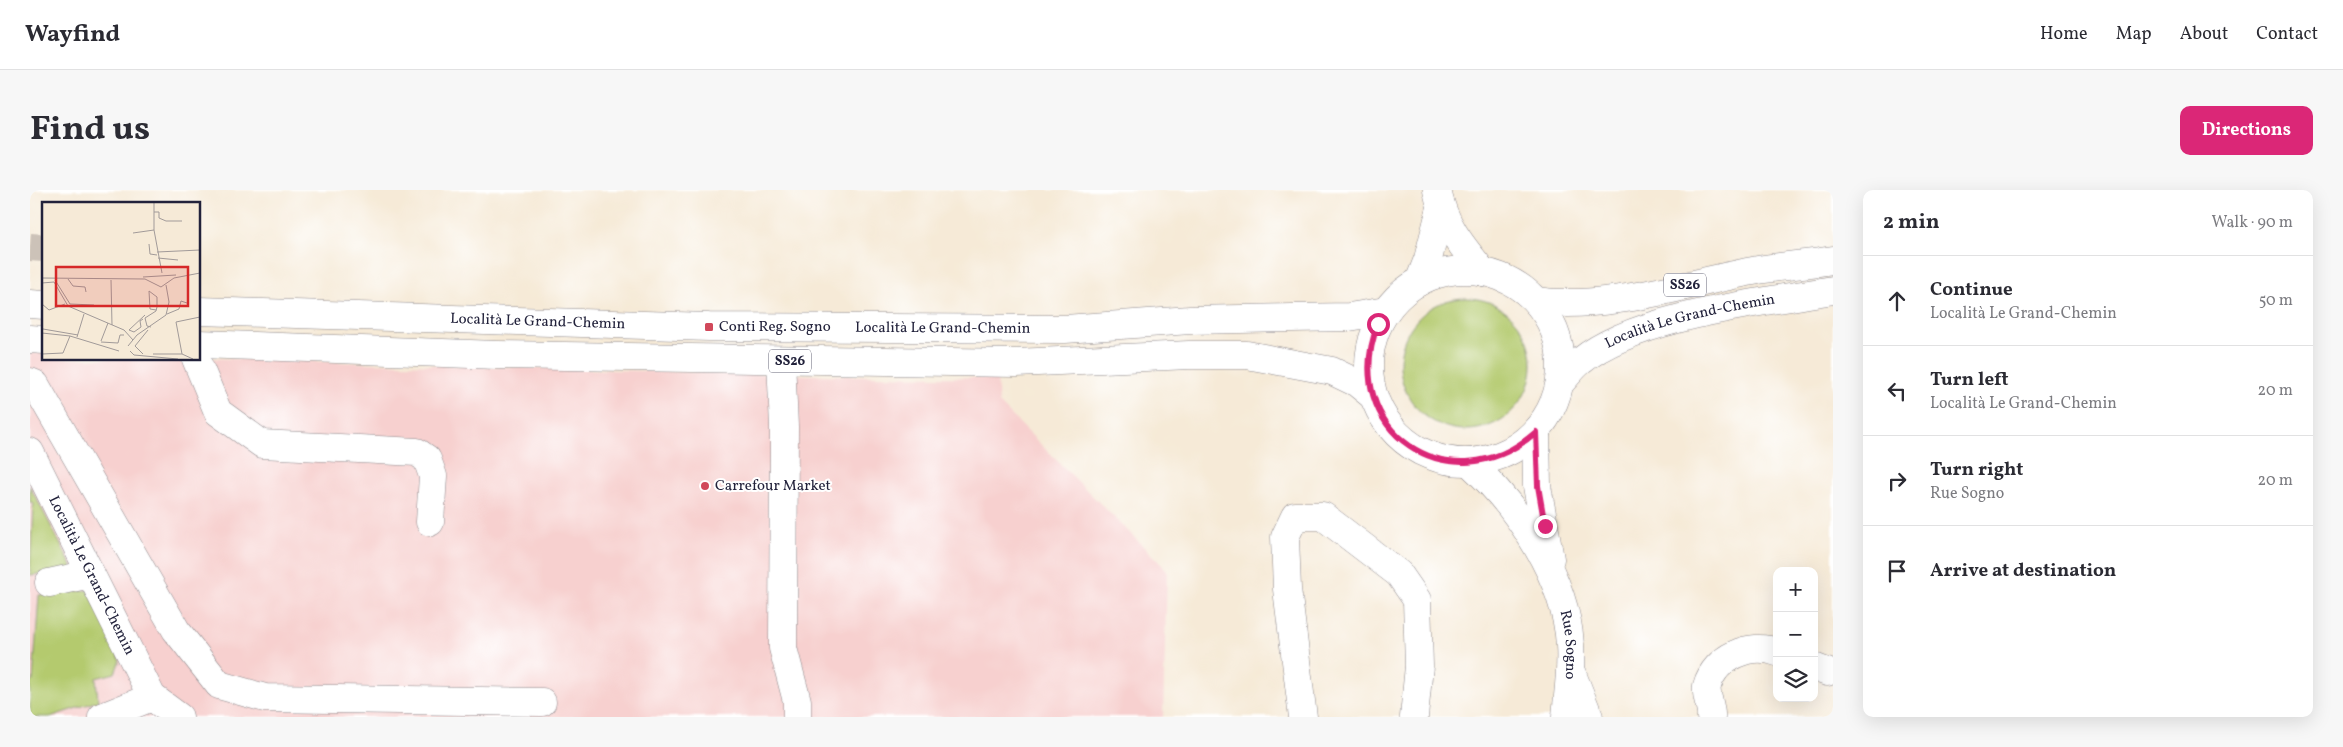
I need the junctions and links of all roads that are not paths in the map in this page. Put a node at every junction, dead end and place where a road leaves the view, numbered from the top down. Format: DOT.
graph roads {
  1 [pos="1439,199"];
  2 [pos="1833,260"];
  3 [pos="1483,272"];
  4 [pos="1419,282"];
  5 [pos="1833,290"];
  6 [pos="1536,301"];
  7 [pos="1386,310"];
  8 [pos="200,311"];
  9 [pos="200,344"];
  10 [pos="196,360"];
  11 [pos="782,360"];
  12 [pos="30,382"];
  13 [pos="1560,383"];
  14 [pos="1373,396"];
  15 [pos="1536,432"];
  16 [pos="30,452"];
  17 [pos="1470,463"];
  18 [pos="430,522"];
  19 [pos="90,574"];
  20 [pos="1552,576"];
  21 [pos="49,583"];
  22 [pos="1773,650"];
  23 [pos="1570,671"];
  24 [pos="152,698"];
  25 [pos="542,702"];
  26 [pos="102,717"];
  27 [pos="179,717"];
  28 [pos="797,717"];
  29 [pos="1303,717"];
  30 [pos="1414,717"];
  31 [pos="1566,717"];
  32 [pos="1589,717"];
  33 [pos="1711,717"];
  1 -- 3 [label="main road"];
  1 -- 4 [label="main road"];
  2 -- 6 [label="main road, SS26"];
  3 -- 4 [label="main road, Località Le Grand-Chemin"];
  3 -- 6 [label="main road, Località Le Grand-Chemin"];
  4 -- 7 [label="main road, Località Le Grand-Chemin"];
  5 -- 13 [label="main road, Località Le Grand-Chemin / SS26"];
  6 -- 13 [label="main road, Località Le Grand-Chemin"];
  7 -- 8 [label="main road, Località Le Grand-Chemin / SS26"];
  7 -- 14 [label="main road, Località Le Grand-Chemin"];
  9 -- 11 [label="main road, Località Le Grand-Chemin / SS26"];
  10 -- 18 [label="main road"];
  11 -- 14 [label="main road, Località Le Grand-Chemin / SS26"];
  11 -- 28 [label="main road"];
  12 -- 25 [label="main road"];
  13 -- 15 [label="main road, Località Le Grand-Chemin"];
  14 -- 17 [label="main road, Località Le Grand-Chemin"];
  15 -- 17 [label="main road, Località Le Grand-Chemin"];
  15 -- 20 [label="main road, Rue Sogno"];
  16 -- 19 [label="main road, Località Le Grand-Chemin"];
  17 -- 20 [label="main road, Rue Sogno"];
  19 -- 21 [label="main road"];
  19 -- 24 [label="main road, Località Le Grand-Chemin"];
  20 -- 23 [label="main road, Rue Sogno"];
  22 -- 33 [label="main road"];
  23 -- 31 [label="main road, Rue Sogno"];
  23 -- 32 [label="main road"];
  24 -- 26 [label="main road"];
  24 -- 27 [label="main road, Località Le Grand-Chemin"];
  29 -- 30 [label="main road"];
}
